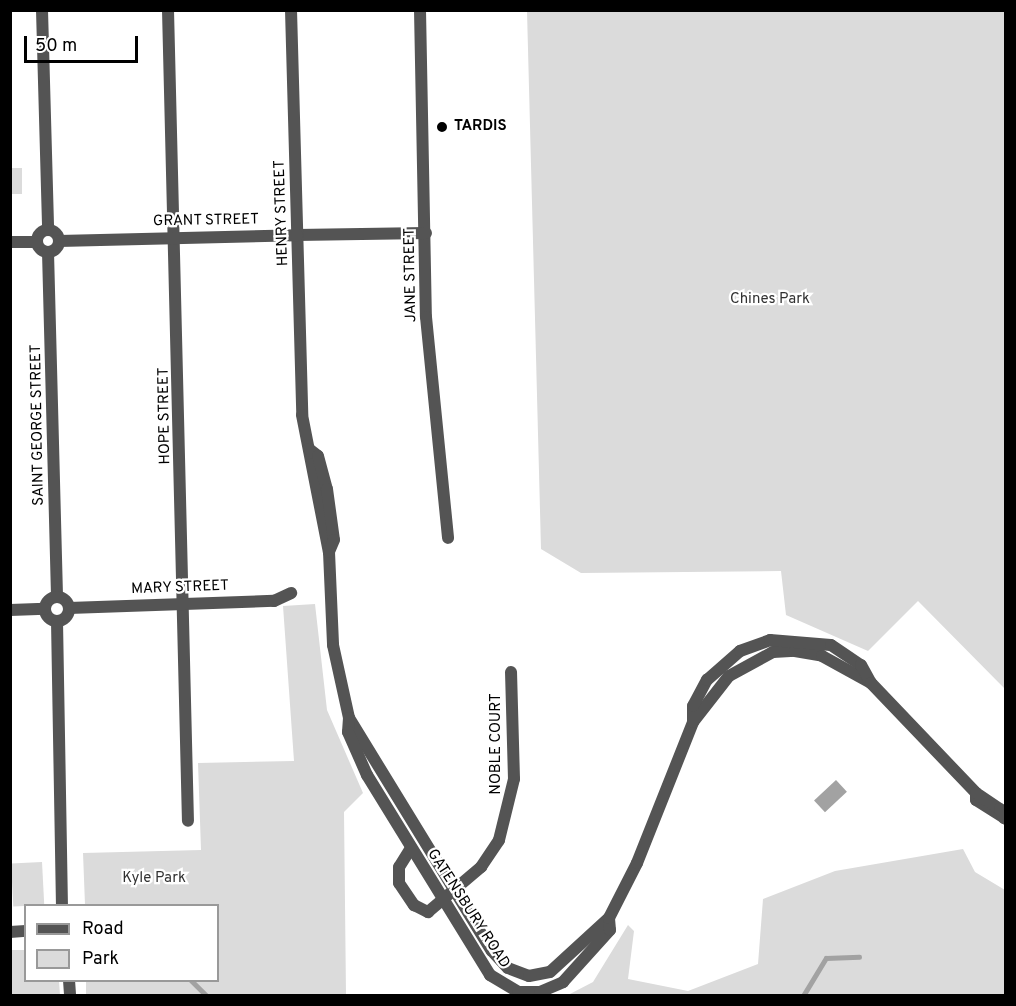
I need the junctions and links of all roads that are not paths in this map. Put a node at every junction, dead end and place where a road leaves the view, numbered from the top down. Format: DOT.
graph roads {
  1 [pos="42,10"];
  2 [pos="168,10"];
  3 [pos="291,10"];
  4 [pos="420,10"];
  5 [pos="48,230"];
  6 [pos="426,233"];
  7 [pos="297,235"];
  8 [pos="175,237"];
  9 [pos="59,241"];
  10 [pos="37,242"];
  11 [pos="10,243"];
  12 [pos="48,252"];
  13 [pos="302,415"];
  14 [pos="448,538"];
  15 [pos="291,593"];
  16 [pos="57,596"];
  17 [pos="184,603"];
  18 [pos="69,608"];
  19 [pos="45,609"];
  20 [pos="10,610"];
  21 [pos="57,621"];
  22 [pos="511,672"];
  23 [pos="349,718"];
  24 [pos="1005,819"];
  25 [pos="188,821"];
  26 [pos="411,848"];
  27 [pos="455,891"];
  28 [pos="445,901"];
  29 [pos="62,904"];
  30 [pos="609,918"];
  1 -- 5 [label="street"];
  2 -- 8 [label="street, HOPE STREET"];
  3 -- 7 [label="street, HENRY STREET"];
  4 -- 6 [label="street, JANE STREET"];
  5 -- 9 [label="street"];
  5 -- 10 [label="street"];
  6 -- 7 [label="street, GRANT STREET"];
  6 -- 14 [label="street, JANE STREET"];
  7 -- 8 [label="street, GRANT STREET"];
  7 -- 13 [label="street, HENRY STREET"];
  8 -- 9 [label="street, GRANT STREET"];
  8 -- 17 [label="street, HOPE STREET"];
  9 -- 12 [label="street"];
  10 -- 11 [label="street"];
  10 -- 12 [label="street"];
  12 -- 16 [label="street, SAINT GEORGE STREET"];
  13 -- 23 [label="street, GATENSBURY ROAD"];
  15 -- 17 [label="street, MARY STREET"];
  16 -- 18 [label="street"];
  16 -- 19 [label="street"];
  17 -- 18 [label="street, MARY STREET"];
  17 -- 25 [label="street, HOPE STREET"];
  18 -- 21 [label="street"];
  19 -- 20 [label="street"];
  19 -- 21 [label="street"];
  21 -- 29 [label="street"];
  22 -- 27 [label="street, NOBLE COURT"];
  23 -- 26 [label="street, GATENSBURY ROAD"];
  23 -- 27 [label="street, GATENSBURY ROAD"];
  24 -- 30 [label="street, GATENSBURY ROAD"];
  26 -- 28 [label="street, GATENSBURY ROAD"];
  26 -- 28 [label="street"];
  27 -- 28 [label="street, NOBLE COURT"];
  27 -- 30 [label="street, GATENSBURY ROAD"];
  28 -- 30 [label="street, GATENSBURY ROAD"];
}
